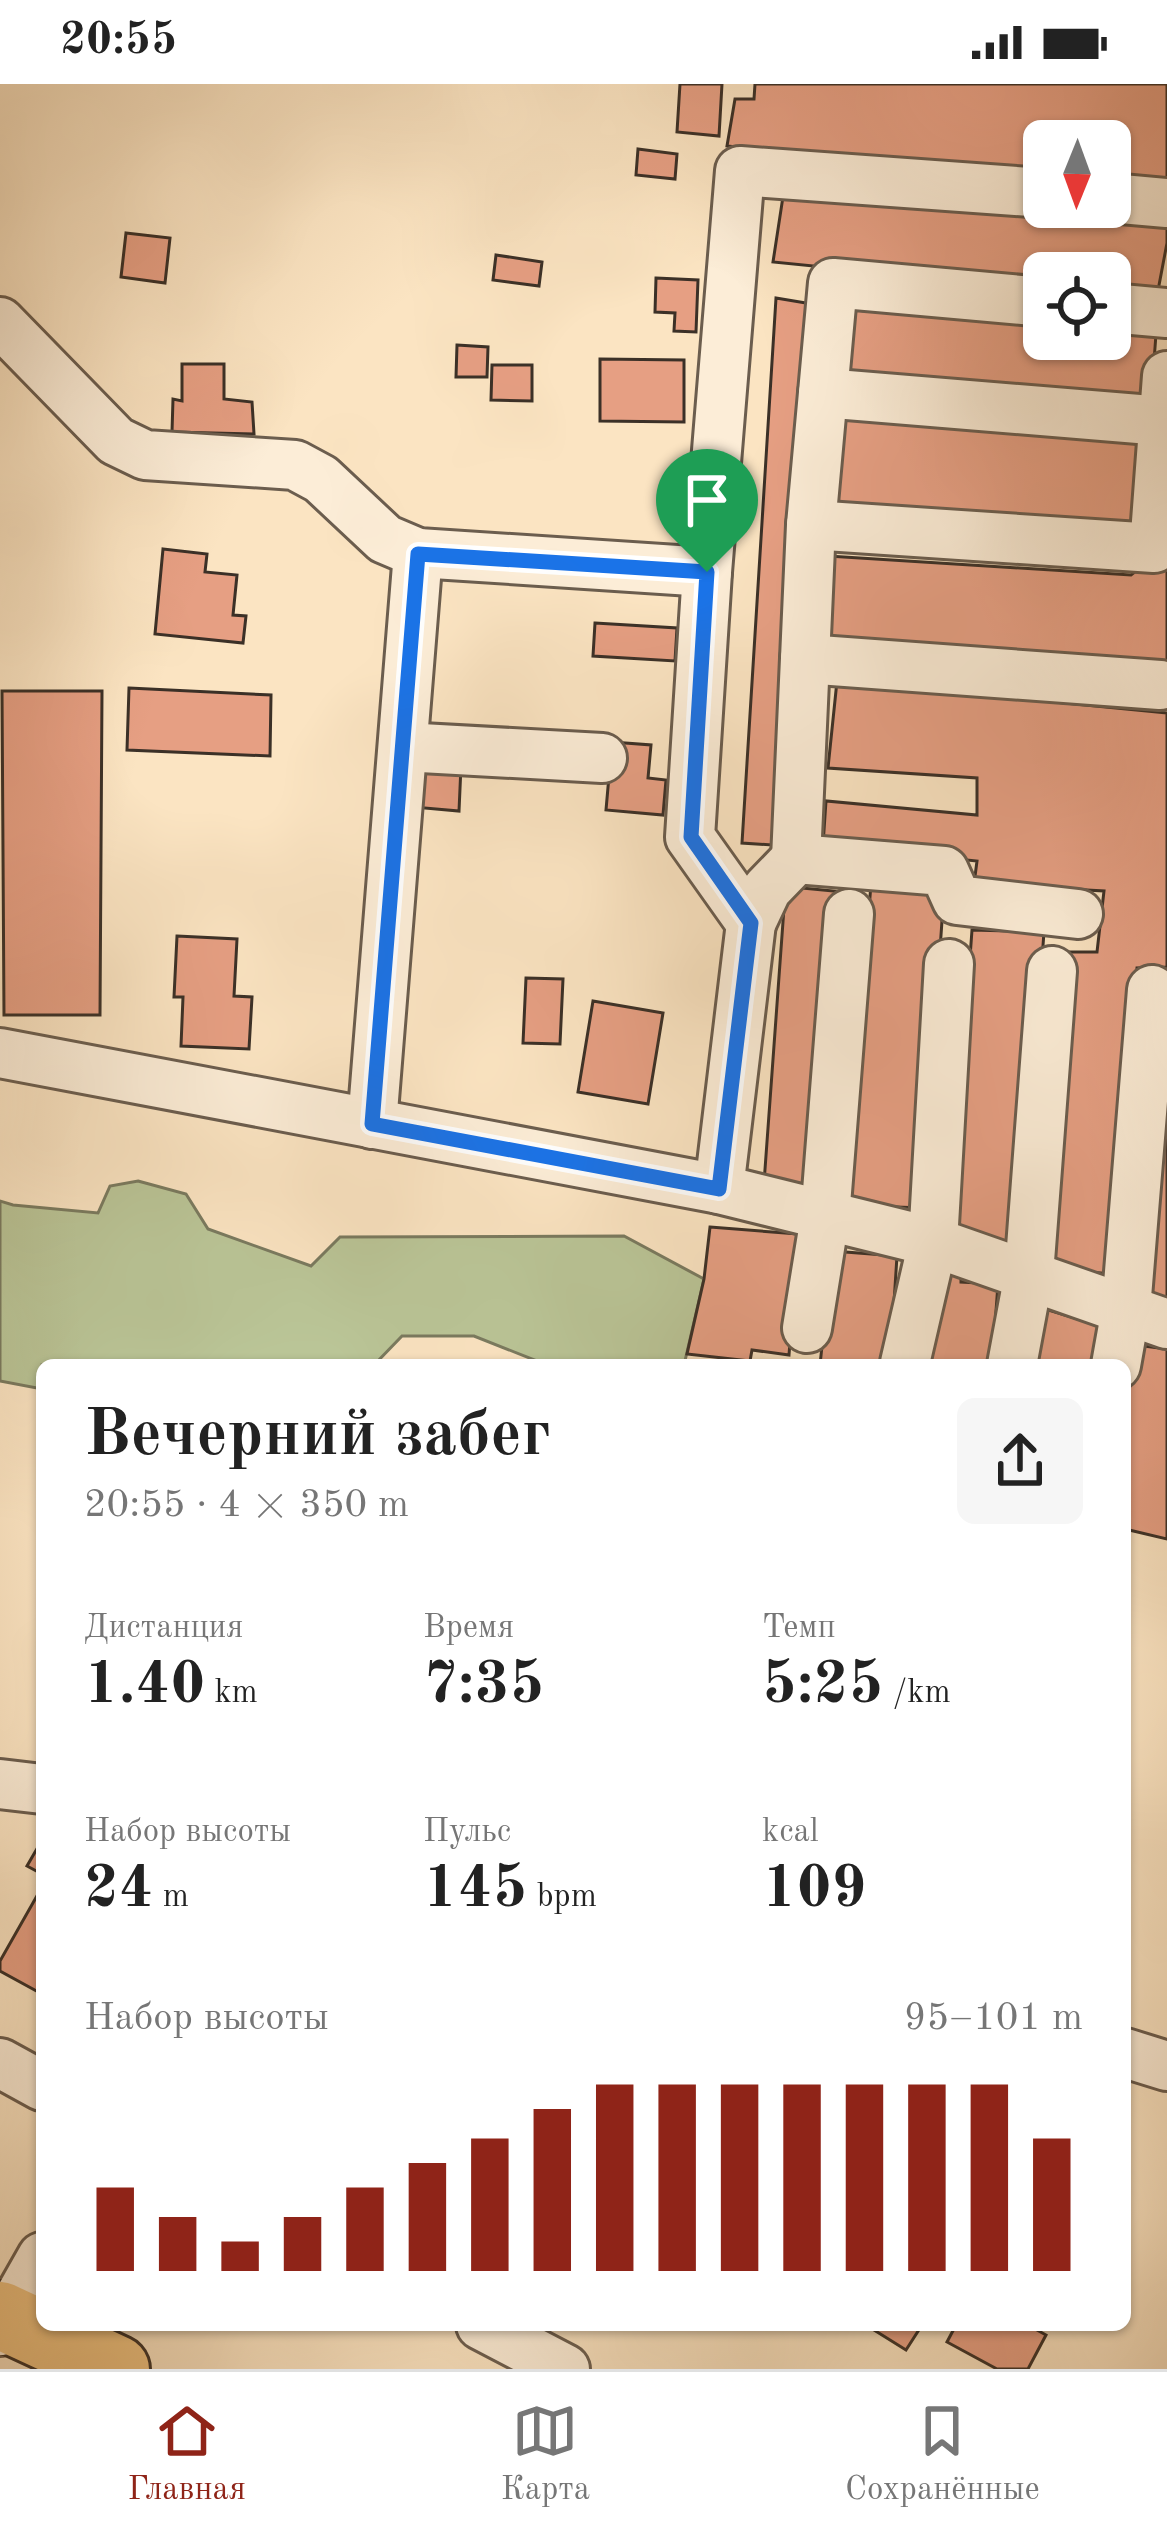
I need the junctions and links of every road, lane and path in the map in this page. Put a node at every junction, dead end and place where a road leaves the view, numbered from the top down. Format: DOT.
graph roads {
  1 [pos="1023,192"];
  2 [pos="1131,199"];
  3 [pos="1167,202"];
  4 [pos="1023,300"];
  5 [pos="1131,310"];
  6 [pos="1167,313"];
  7 [pos="0,322"];
  8 [pos="823,393"];
  9 [pos="1165,398"];
  10 [pos="811,525"];
  11 [pos="418,554"];
  12 [pos="707,572"];
  13 [pos="805,659"];
  14 [pos="1160,685"];
  15 [pos="403,747"];
  16 [pos="602,758"];
  17 [pos="796,859"];
  18 [pos="849,914"];
  19 [pos="1078,914"];
  20 [pos="751,923"];
  21 [pos="949,964"];
  22 [pos="1052,971"];
  23 [pos="1152,990"];
  24 [pos="0,1053"];
  25 [pos="372,1124"];
  26 [pos="719,1189"];
  27 [pos="825,1217"];
  28 [pos="933,1242"];
  29 [pos="1029,1274"];
  30 [pos="1146,1316"];
  31 [pos="807,1328"];
  32 [pos="906,1359"];
  33 [pos="1013,1359"];
  34 [pos="1120,1359"];
  35 [pos="0,1784"];
  36 [pos="36,1788"];
  37 [pos="1131,2055"];
  38 [pos="0,2062"];
  39 [pos="1167,2066"];
  40 [pos="36,2083"];
  41 [pos="36,2267"];
  42 [pos="2,2322"];
  43 [pos="489,2338"];
  44 [pos="116,2369"];
  45 [pos="565,2369"];
  1 -- 12 [label="street"];
  2 -- 3 [label="street"];
  4 -- 8 [label="street"];
  5 -- 6 [label="street"];
  7 -- 11 [label="street"];
  8 -- 9 [label="street"];
  8 -- 10 [label="street"];
  9 -- 10 [label="street"];
  10 -- 13 [label="street"];
  11 -- 12 [label="street"];
  11 -- 15 [label="street"];
  12 -- 20 [label="street"];
  13 -- 14 [label="street"];
  13 -- 17 [label="street"];
  15 -- 16 [label="street"];
  15 -- 25 [label="street"];
  17 -- 19 [label="street"];
  17 -- 20 [label="street"];
  18 -- 27 [label="street"];
  20 -- 26 [label="street"];
  21 -- 28 [label="street"];
  22 -- 29 [label="street"];
  23 -- 30 [label="street"];
  24 -- 25 [label="street"];
  25 -- 26 [label="street"];
  26 -- 27 [label="street"];
  27 -- 28 [label="street"];
  27 -- 31 [label="street"];
  28 -- 29 [label="street"];
  28 -- 32 [label="street"];
  29 -- 30 [label="street"];
  29 -- 33 [label="street"];
  30 -- 34 [label="street"];
  35 -- 36 [label="street"];
  37 -- 39 [label="street"];
  38 -- 40 [label="street"];
  41 -- 42 [label="street"];
  42 -- 44 [label="highway"];
  43 -- 45 [label="street"];
}
